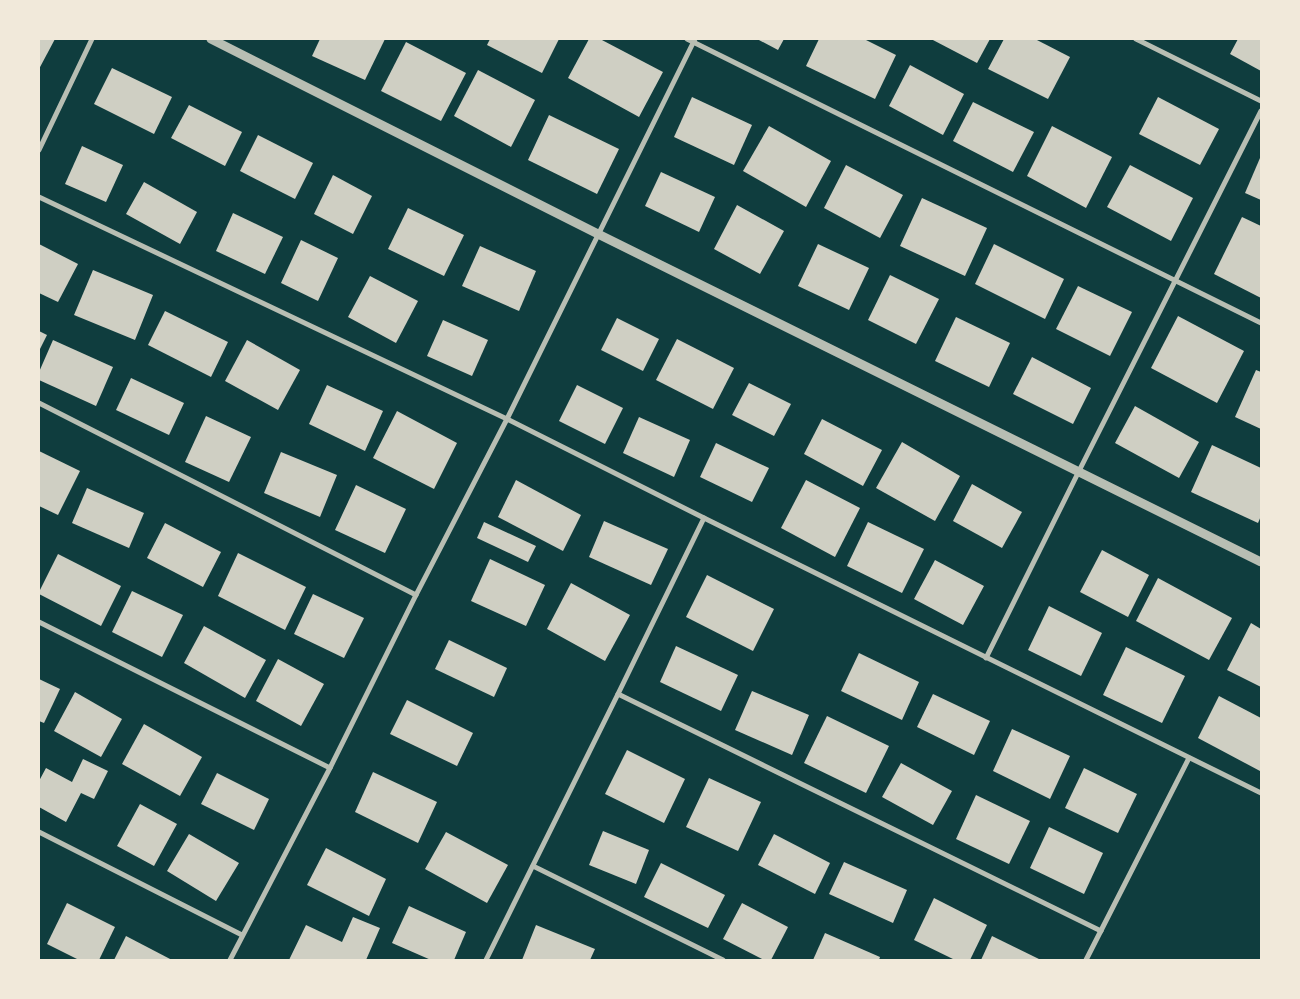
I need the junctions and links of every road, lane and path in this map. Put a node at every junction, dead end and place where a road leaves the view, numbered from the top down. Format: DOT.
graph roads {
  1 [pos="92,39"];
  2 [pos="211,39"];
  3 [pos="687,39"];
  4 [pos="1136,39"];
  5 [pos="694,40"];
  6 [pos="1261,101"];
  7 [pos="1261,112"];
  8 [pos="39,150"];
  9 [pos="39,197"];
  10 [pos="598,234"];
  11 [pos="1176,281"];
  12 [pos="1261,324"];
  13 [pos="39,403"];
  14 [pos="507,419"];
  15 [pos="1079,471"];
  16 [pos="704,518"];
  17 [pos="1261,562"];
  18 [pos="416,596"];
  19 [pos="39,622"];
  20 [pos="986,658"];
  21 [pos="618,694"];
  22 [pos="1189,758"];
  23 [pos="330,768"];
  24 [pos="1261,793"];
  25 [pos="39,832"];
  26 [pos="533,866"];
  27 [pos="1101,931"];
  28 [pos="242,935"];
  29 [pos="230,960"];
  30 [pos="486,960"];
  31 [pos="723,960"];
  32 [pos="1086,960"];
  1 -- 8 [label="street"];
  2 -- 10 [label="street"];
  3 -- 5 [label="street"];
  4 -- 6 [label="street"];
  5 -- 10 [label="street"];
  5 -- 11 [label="street"];
  7 -- 11 [label="street"];
  9 -- 14 [label="street"];
  10 -- 14 [label="street"];
  10 -- 15 [label="street"];
  11 -- 12 [label="street"];
  11 -- 15 [label="street"];
  13 -- 18 [label="street"];
  14 -- 16 [label="street"];
  14 -- 18 [label="street"];
  15 -- 17 [label="street"];
  15 -- 20 [label="street"];
  16 -- 20 [label="street"];
  16 -- 21 [label="street"];
  18 -- 23 [label="street"];
  19 -- 23 [label="street"];
  20 -- 22 [label="street"];
  21 -- 26 [label="street"];
  21 -- 27 [label="street"];
  22 -- 24 [label="street"];
  22 -- 27 [label="street"];
  23 -- 28 [label="street"];
  25 -- 28 [label="street"];
  26 -- 30 [label="street"];
  26 -- 31 [label="street"];
  27 -- 32 [label="street"];
  28 -- 29 [label="street"];
}
